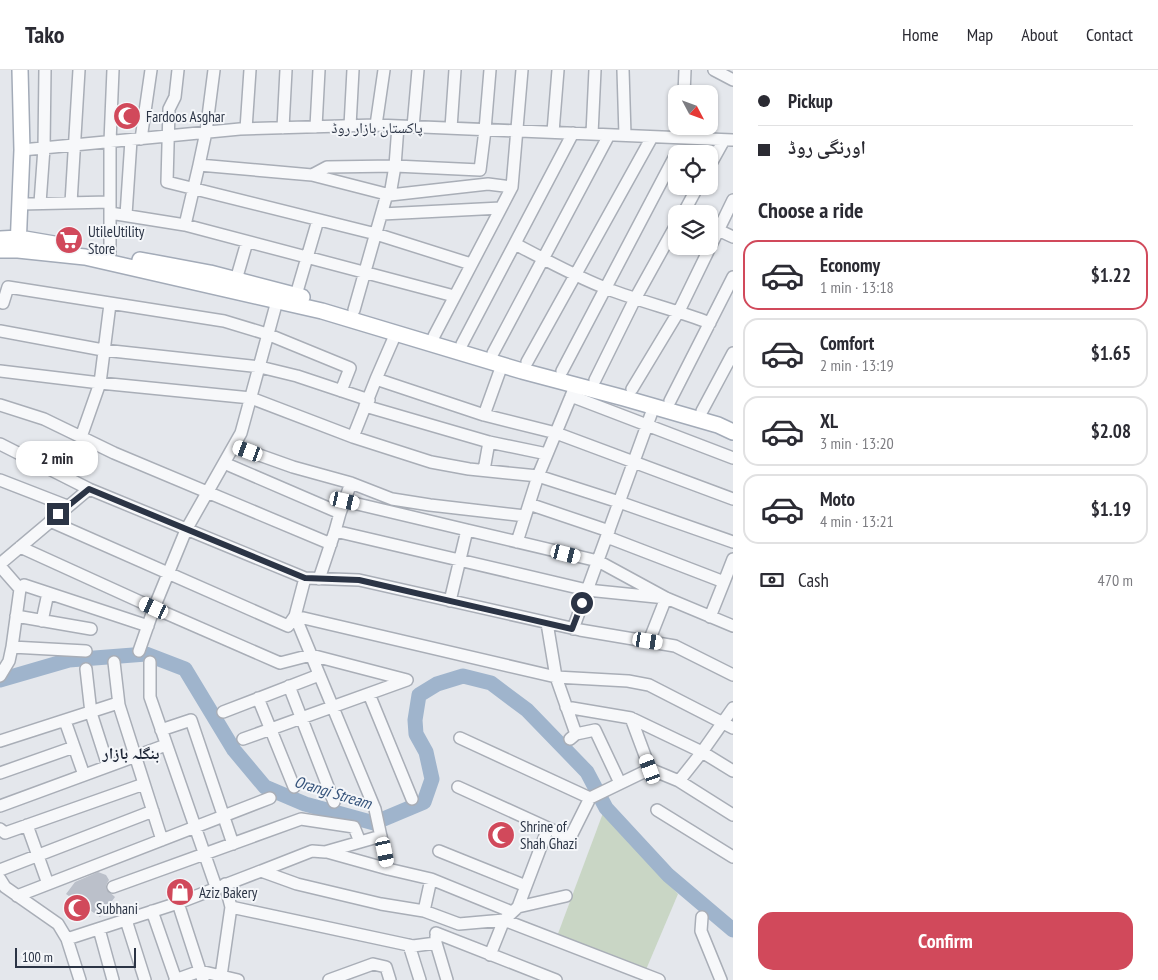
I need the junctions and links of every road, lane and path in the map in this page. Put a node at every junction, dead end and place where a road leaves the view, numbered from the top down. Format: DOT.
graph roads {
  1 [pos="20,70"];
  2 [pos="44,70"];
  3 [pos="79,70"];
  4 [pos="113,70"];
  5 [pos="148,70"];
  6 [pos="178,70"];
  7 [pos="214,70"];
  8 [pos="250,70"];
  9 [pos="286,70"];
  10 [pos="319,70"];
  11 [pos="353,70"];
  12 [pos="384,70"];
  13 [pos="418,70"];
  14 [pos="455,70"];
  15 [pos="490,70"];
  16 [pos="522,70"];
  17 [pos="558,70"];
  18 [pos="595,70"];
  19 [pos="623,70"];
  20 [pos="685,70"];
  21 [pos="684,85"];
  22 [pos="350,126"];
  23 [pos="376,126"];
  24 [pos="398,126"];
  25 [pos="316,127"];
  26 [pos="413,127"];
  27 [pos="283,128"];
  28 [pos="451,128"];
  29 [pos="246,129"];
  30 [pos="485,130"];
  31 [pos="518,131"];
  32 [pos="206,132"];
  33 [pos="553,132"];
  34 [pos="573,133"];
  35 [pos="592,134"];
  36 [pos="609,135"];
  37 [pos="673,135"];
  38 [pos="690,135"];
  39 [pos="168,136"];
  40 [pos="625,136"];
  41 [pos="652,137"];
  42 [pos="136,139"];
  43 [pos="728,140"];
  44 [pos="110,142"];
  45 [pos="75,145"];
  46 [pos="44,148"];
  47 [pos="22,150"];
  48 [pos="718,154"];
  49 [pos="200,165"];
  50 [pos="395,166"];
  51 [pos="668,169"];
  52 [pos="312,175"];
  53 [pos="512,187"];
  54 [pos="194,188"];
  55 [pos="388,194"];
  56 [pos="733,200"];
  57 [pos="40,203"];
  58 [pos="71,203"];
  59 [pos="20,204"];
  60 [pos="110,207"];
  61 [pos="501,208"];
  62 [pos="382,214"];
  63 [pos="126,215"];
  64 [pos="318,220"];
  65 [pos="185,225"];
  66 [pos="718,230"];
  67 [pos="376,234"];
  68 [pos="733,237"];
  69 [pos="0,239"];
  70 [pos="668,239"];
  71 [pos="247,242"];
  72 [pos="18,244"];
  73 [pos="515,244"];
  74 [pos="0,250"];
  75 [pos="110,254"];
  76 [pos="706,255"];
  77 [pos="307,258"];
  78 [pos="543,258"];
  79 [pos="471,264"];
  80 [pos="364,273"];
  81 [pos="576,275"];
  82 [pos="733,277"];
  83 [pos="236,280"];
  84 [pos="606,288"];
  85 [pos="296,295"];
  86 [pos="454,296"];
  87 [pos="635,299"];
  88 [pos="276,301"];
  89 [pos="0,302"];
  90 [pos="110,304"];
  91 [pos="354,310"];
  92 [pos="679,311"];
  93 [pos="710,324"];
  94 [pos="396,333"];
  95 [pos="267,334"];
  96 [pos="1,335"];
  97 [pos="434,336"];
  98 [pos="462,344"];
  99 [pos="104,350"];
  100 [pos="733,353"];
  101 [pos="497,359"];
  102 [pos="527,362"];
  103 [pos="260,367"];
  104 [pos="0,371"];
  105 [pos="562,371"];
  106 [pos="376,380"];
  107 [pos="595,380"];
  108 [pos="100,383"];
  109 [pos="632,389"];
  110 [pos="574,390"];
  111 [pos="341,391"];
  112 [pos="251,398"];
  113 [pos="670,401"];
  114 [pos="367,403"];
  115 [pos="0,405"];
  116 [pos="654,406"];
  117 [pos="702,411"];
  118 [pos="484,415"];
  119 [pos="733,420"];
  120 [pos="647,425"];
  121 [pos="733,432"];
  122 [pos="556,433"];
  123 [pos="353,436"];
  124 [pos="81,437"];
  125 [pos="489,442"];
  126 [pos="0,444"];
  127 [pos="234,446"];
  128 [pos="547,454"];
  129 [pos="733,458"];
  130 [pos="634,462"];
  131 [pos="224,463"];
  132 [pos="484,470"];
  133 [pos="538,476"];
  134 [pos="0,480"];
  135 [pos="351,483"];
  136 [pos="89,489"];
  137 [pos="206,492"];
  138 [pos="733,499"];
  139 [pos="345,501"];
  140 [pos="619,502"];
  141 [pos="529,504"];
  142 [pos="67,506"];
  143 [pos="340,513"];
  144 [pos="525,516"];
  145 [pos="50,521"];
  146 [pos="186,530"];
  147 [pos="467,530"];
  148 [pos="335,531"];
  149 [pos="608,534"];
  150 [pos="517,542"];
  151 [pos="733,542"];
  152 [pos="330,544"];
  153 [pos="20,547"];
  154 [pos="733,559"];
  155 [pos="460,560"];
  156 [pos="598,561"];
  157 [pos="0,565"];
  158 [pos="169,574"];
  159 [pos="305,578"];
  160 [pos="319,579"];
  161 [pos="724,582"];
  162 [pos="20,589"];
  163 [pos="587,590"];
  164 [pos="48,593"];
  165 [pos="666,598"];
  166 [pos="450,601"];
  167 [pos="154,608"];
  168 [pos="16,616"];
  169 [pos="295,616"];
  170 [pos="710,617"];
  171 [pos="42,621"];
  172 [pos="547,623"];
  173 [pos="148,626"];
  174 [pos="733,626"];
  175 [pos="91,629"];
  176 [pos="572,629"];
  177 [pos="648,641"];
  178 [pos="12,647"];
  179 [pos="139,650"];
  180 [pos="86,651"];
  181 [pos="311,655"];
  182 [pos="114,662"];
  183 [pos="150,662"];
  184 [pos="86,670"];
  185 [pos="319,675"];
  186 [pos="733,675"];
  187 [pos="0,676"];
  188 [pos="556,677"];
  189 [pos="289,686"];
  190 [pos="369,694"];
  191 [pos="258,698"];
  192 [pos="118,704"];
  193 [pos="566,706"];
  194 [pos="333,708"];
  195 [pos="733,708"];
  196 [pos="91,712"];
  197 [pos="223,712"];
  198 [pos="302,718"];
  199 [pos="631,718"];
  200 [pos="65,721"];
  201 [pos="728,725"];
  202 [pos="162,730"];
  203 [pos="271,730"];
  204 [pos="460,738"];
  205 [pos="243,739"];
  206 [pos="0,741"];
  207 [pos="166,745"];
  208 [pos="74,747"];
  209 [pos="702,752"];
  210 [pos="135,756"];
  211 [pos="108,766"];
  212 [pos="650,769"];
  213 [pos="733,771"];
  214 [pos="0,773"];
  215 [pos="84,775"];
  216 [pos="678,781"];
  217 [pos="620,783"];
  218 [pos="144,784"];
  219 [pos="294,787"];
  220 [pos="458,787"];
  221 [pos="590,797"];
  222 [pos="270,798"];
  223 [pos="412,799"];
  224 [pos="334,802"];
  225 [pos="0,806"];
  226 [pos="657,810"];
  227 [pos="153,811"];
  228 [pos="733,815"];
  229 [pos="222,816"];
  230 [pos="27,825"];
  231 [pos="195,827"];
  232 [pos="548,828"];
  233 [pos="0,829"];
  234 [pos="381,836"];
  235 [pos="162,840"];
  236 [pos="360,842"];
  237 [pos="233,844"];
  238 [pos="439,851"];
  239 [pos="325,852"];
  240 [pos="205,855"];
  241 [pos="38,856"];
  242 [pos="733,857"];
  243 [pos="388,869"];
  244 [pos="0,870"];
  245 [pos="261,870"];
  246 [pos="0,878"];
  247 [pos="431,880"];
  248 [pos="48,884"];
  249 [pos="220,886"];
  250 [pos="526,886"];
  251 [pos="113,887"];
  252 [pos="18,896"];
  253 [pos="566,896"];
  254 [pos="178,903"];
  255 [pos="231,907"];
  256 [pos="152,911"];
  257 [pos="424,911"];
  258 [pos="511,913"];
  259 [pos="438,917"];
  260 [pos="702,917"];
  261 [pos="126,920"];
  262 [pos="99,929"];
  263 [pos="436,938"];
  264 [pos="67,940"];
  265 [pos="409,945"];
  266 [pos="490,955"];
  267 [pos="359,975"];
  268 [pos="202,976"];
  269 [pos="221,976"];
  270 [pos="80,980"];
  271 [pos="113,980"];
  272 [pos="145,980"];
  273 [pos="176,980"];
  274 [pos="238,980"];
  275 [pos="329,980"];
  276 [pos="390,980"];
  277 [pos="420,980"];
  278 [pos="447,980"];
  279 [pos="556,980"];
  280 [pos="660,980"];
  281 [pos="721,980"];
  1 -- 47 [label="main road"];
  2 -- 46 [label="street"];
  3 -- 45 [label="street"];
  4 -- 44 [label="street"];
  5 -- 42 [label="street"];
  6 -- 39 [label="street"];
  7 -- 32 [label="street"];
  8 -- 29 [label="street"];
  9 -- 27 [label="street"];
  10 -- 25 [label="street"];
  11 -- 22 [label="street"];
  12 -- 23 [label="street"];
  13 -- 26 [label="street"];
  14 -- 28 [label="street"];
  15 -- 30 [label="street"];
  16 -- 31 [label="street"];
  17 -- 33 [label="street"];
  18 -- 35 [label="street"];
  19 -- 40 [label="street"];
  20 -- 21 [label="street"];
  22 -- 23 [label="street, پاکستان بازار روڈ"];
  22 -- 25 [label="street, پاکستان بازار روڈ"];
  23 -- 24 [label="street, پاکستان بازار روڈ"];
  24 -- 26 [label="street, پاکستان بازار روڈ"];
  24 -- 50 [label="street"];
  25 -- 27 [label="street, پاکستان بازار روڈ"];
  26 -- 28 [label="street, پاکستان بازار روڈ"];
  27 -- 29 [label="street, پاکستان بازار روڈ"];
  28 -- 30 [label="street, پاکستان بازار روڈ"];
  29 -- 32 [label="street, پاکستان بازار روڈ"];
  30 -- 31 [label="street, پاکستان بازار روڈ"];
  30 -- 50 [label="street"];
  31 -- 33 [label="street, پاکستان بازار روڈ"];
  31 -- 53 [label="street"];
  32 -- 39 [label="street, پاکستان بازار روڈ"];
  32 -- 49 [label="street"];
  33 -- 34 [label="street, پاکستان بازار روڈ"];
  34 -- 35 [label="street, پاکستان بازار روڈ"];
  34 -- 73 [label="street"];
  35 -- 36 [label="street, پاکستان بازار روڈ"];
  36 -- 40 [label="street, پاکستان بازار روڈ"];
  36 -- 78 [label="street"];
  37 -- 41 [label="street, پاکستان بازار روڈ"];
  38 -- 43 [label="street, پاکستان بازار روڈ"];
  39 -- 42 [label="street, پاکستان بازار روڈ"];
  39 -- 54 [label="street"];
  40 -- 41 [label="street, پاکستان بازار روڈ"];
  41 -- 81 [label="street"];
  42 -- 44 [label="street, پاکستان بازار روڈ"];
  42 -- 63 [label="street"];
  43 -- 48 [label="street"];
  44 -- 45 [label="street, پاکستان بازار روڈ"];
  44 -- 60 [label="street"];
  45 -- 46 [label="street, پاکستان بازار روڈ"];
  45 -- 58 [label="street"];
  46 -- 47 [label="street, پاکستان بازار روڈ"];
  46 -- 57 [label="street"];
  47 -- 59 [label="main road"];
  49 -- 52 [label="street"];
  49 -- 54 [label="street"];
  50 -- 52 [label="street"];
  50 -- 55 [label="street"];
  51 -- 84 [label="street"];
  52 -- 55 [label="street"];
  53 -- 55 [label="street"];
  53 -- 61 [label="street"];
  54 -- 64 [label="street"];
  54 -- 65 [label="street"];
  55 -- 62 [label="street"];
  56 -- 66 [label="street"];
  57 -- 58 [label="street"];
  57 -- 59 [label="street"];
  58 -- 60 [label="street"];
  59 -- 72 [label="main road"];
  60 -- 63 [label="street"];
  60 -- 75 [label="street"];
  61 -- 62 [label="street"];
  61 -- 79 [label="street"];
  62 -- 67 [label="street"];
  63 -- 65 [label="street"];
  64 -- 67 [label="street"];
  64 -- 77 [label="street"];
  65 -- 71 [label="street"];
  66 -- 68 [label="street"];
  67 -- 79 [label="street"];
  67 -- 80 [label="street"];
  69 -- 72 [label="main road"];
  70 -- 87 [label="street"];
  71 -- 77 [label="street"];
  71 -- 83 [label="street"];
  72 -- 74 [label="main road"];
  72 -- 75 [label="main road"];
  72 -- 88 [label="main road"];
  73 -- 78 [label="street"];
  73 -- 98 [label="street"];
  75 -- 83 [label="main road"];
  76 -- 92 [label="street"];
  77 -- 80 [label="street"];
  77 -- 85 [label="street"];
  78 -- 81 [label="street"];
  78 -- 101 [label="street"];
  79 -- 86 [label="street"];
  80 -- 86 [label="street"];
  80 -- 91 [label="street"];
  81 -- 84 [label="street"];
  81 -- 102 [label="street"];
  82 -- 93 [label="street"];
  83 -- 85 [label="main road"];
  84 -- 87 [label="street"];
  84 -- 105 [label="street"];
  85 -- 91 [label="main road"];
  86 -- 97 [label="street"];
  87 -- 92 [label="street"];
  87 -- 107 [label="street"];
  88 -- 94 [label="main road"];
  88 -- 95 [label="street"];
  89 -- 90 [label="street"];
  90 -- 95 [label="street"];
  90 -- 99 [label="street"];
  91 -- 97 [label="main road"];
  92 -- 93 [label="street"];
  92 -- 109 [label="street"];
  93 -- 113 [label="street"];
  94 -- 101 [label="main road"];
  94 -- 106 [label="street"];
  95 -- 103 [label="street"];
  95 -- 111 [label="street"];
  96 -- 99 [label="street"];
  97 -- 98 [label="main road"];
  98 -- 101 [label="main road"];
  99 -- 103 [label="street"];
  99 -- 108 [label="street"];
  100 -- 117 [label="street"];
  101 -- 102 [label="main road"];
  101 -- 110 [label="main road"];
  101 -- 118 [label="street"];
  102 -- 105 [label="main road"];
  103 -- 111 [label="street"];
  103 -- 112 [label="street"];
  104 -- 108 [label="street"];
  105 -- 107 [label="main road"];
  106 -- 114 [label="street"];
  106 -- 118 [label="street"];
  107 -- 109 [label="main road"];
  108 -- 112 [label="street"];
  108 -- 124 [label="street"];
  109 -- 113 [label="main road"];
  110 -- 116 [label="main road"];
  110 -- 120 [label="street"];
  110 -- 122 [label="street"];
  111 -- 114 [label="street"];
  112 -- 123 [label="street"];
  112 -- 127 [label="street"];
  113 -- 117 [label="main road"];
  114 -- 123 [label="street"];
  114 -- 125 [label="street"];
  115 -- 124 [label="street"];
  116 -- 120 [label="street"];
  116 -- 121 [label="main road"];
  117 -- 119 [label="main road"];
  118 -- 122 [label="street"];
  120 -- 129 [label="street"];
  120 -- 130 [label="street"];
  122 -- 128 [label="street"];
  122 -- 130 [label="street"];
  123 -- 132 [label="street"];
  124 -- 137 [label="street"];
  125 -- 128 [label="street"];
  125 -- 132 [label="street"];
  126 -- 136 [label="street"];
  127 -- 131 [label="street"];
  127 -- 135 [label="street"];
  128 -- 133 [label="street"];
  130 -- 138 [label="street"];
  130 -- 140 [label="street"];
  131 -- 137 [label="street"];
  131 -- 143 [label="street"];
  132 -- 133 [label="street"];
  133 -- 140 [label="street"];
  133 -- 141 [label="street"];
  134 -- 142 [label="street"];
  135 -- 139 [label="street"];
  135 -- 144 [label="street"];
  136 -- 142 [label="street"];
  136 -- 146 [label="street"];
  137 -- 146 [label="street"];
  137 -- 152 [label="street"];
  139 -- 143 [label="street"];
  139 -- 147 [label="street"];
  140 -- 149 [label="street"];
  140 -- 151 [label="street"];
  141 -- 144 [label="street"];
  141 -- 149 [label="street"];
  142 -- 145 [label="street"];
  143 -- 148 [label="street"];
  144 -- 150 [label="street"];
  145 -- 153 [label="street"];
  145 -- 158 [label="street"];
  146 -- 158 [label="street"];
  146 -- 159 [label="street"];
  147 -- 150 [label="street"];
  147 -- 155 [label="street"];
  148 -- 152 [label="street"];
  148 -- 155 [label="street"];
  149 -- 156 [label="street"];
  149 -- 161 [label="street"];
  150 -- 156 [label="street"];
  152 -- 160 [label="street"];
  153 -- 157 [label="street"];
  153 -- 167 [label="street"];
  154 -- 161 [label="street"];
  155 -- 163 [label="street"];
  155 -- 166 [label="street"];
  156 -- 163 [label="street"];
  156 -- 165 [label="street"];
  157 -- 162 [label="street"];
  158 -- 167 [label="street"];
  158 -- 169 [label="street"];
  159 -- 160 [label="street"];
  159 -- 169 [label="street"];
  160 -- 166 [label="street"];
  161 -- 170 [label="street"];
  162 -- 164 [label="street"];
  162 -- 168 [label="street"];
  163 -- 165 [label="street"];
  163 -- 176 [label="street"];
  164 -- 171 [label="street"];
  164 -- 173 [label="street"];
  165 -- 170 [label="street"];
  165 -- 177 [label="street"];
  166 -- 172 [label="street"];
  167 -- 173 [label="street"];
  167 -- 181 [label="street"];
  168 -- 171 [label="street"];
  168 -- 178 [label="street"];
  169 -- 181 [label="street"];
  169 -- 188 [label="street"];
  170 -- 174 [label="street"];
  171 -- 175 [label="street"];
  172 -- 176 [label="street"];
  172 -- 188 [label="street"];
  173 -- 179 [label="street"];
  176 -- 177 [label="street"];
  177 -- 186 [label="street"];
  178 -- 180 [label="street"];
  178 -- 187 [label="street"];
  181 -- 185 [label="street"];
  181 -- 190 [label="street"];
  182 -- 192 [label="street"];
  183 -- 202 [label="street"];
  184 -- 196 [label="street"];
  185 -- 189 [label="street"];
  185 -- 194 [label="street"];
  188 -- 193 [label="street"];
  188 -- 201 [label="street"];
  189 -- 191 [label="street"];
  189 -- 198 [label="street"];
  190 -- 194 [label="street"];
  190 -- 223 [label="street"];
  191 -- 197 [label="street"];
  191 -- 203 [label="street"];
  192 -- 196 [label="street"];
  192 -- 210 [label="street"];
  193 -- 199 [label="street"];
  193 -- 217 [label="street"];
  194 -- 198 [label="street"];
  194 -- 234 [label="street"];
  195 -- 201 [label="street"];
  196 -- 200 [label="street"];
  196 -- 211 [label="street"];
  198 -- 203 [label="street"];
  198 -- 224 [label="street"];
  199 -- 209 [label="street"];
  199 -- 212 [label="street"];
  200 -- 206 [label="street"];
  200 -- 208 [label="street"];
  201 -- 209 [label="street"];
  202 -- 207 [label="street"];
  202 -- 229 [label="street"];
  203 -- 205 [label="street"];
  203 -- 219 [label="street"];
  204 -- 221 [label="street"];
  207 -- 210 [label="street"];
  207 -- 231 [label="street"];
  208 -- 214 [label="street"];
  208 -- 215 [label="street"];
  209 -- 213 [label="street"];
  209 -- 216 [label="street"];
  210 -- 211 [label="street"];
  210 -- 218 [label="street"];
  211 -- 215 [label="street"];
  212 -- 216 [label="street"];
  212 -- 217 [label="street"];
  215 -- 225 [label="street"];
  216 -- 228 [label="street"];
  217 -- 221 [label="street"];
  218 -- 227 [label="street"];
  218 -- 230 [label="street"];
  220 -- 232 [label="street"];
  221 -- 232 [label="street"];
  222 -- 229 [label="street"];
  226 -- 242 [label="street"];
  227 -- 235 [label="street"];
  227 -- 241 [label="street"];
  229 -- 231 [label="street"];
  229 -- 237 [label="street"];
  230 -- 233 [label="street"];
  230 -- 241 [label="street"];
  231 -- 235 [label="street"];
  231 -- 240 [label="street"];
  232 -- 250 [label="street"];
  234 -- 236 [label="street"];
  234 -- 243 [label="street"];
  235 -- 248 [label="street"];
  236 -- 237 [label="street"];
  236 -- 239 [label="street"];
  237 -- 240 [label="street"];
  238 -- 250 [label="street"];
  239 -- 243 [label="street"];
  239 -- 245 [label="street"];
  240 -- 249 [label="street"];
  240 -- 251 [label="street"];
  241 -- 244 [label="street"];
  241 -- 248 [label="street"];
  243 -- 247 [label="street"];
  245 -- 249 [label="street"];
  245 -- 257 [label="street"];
  246 -- 252 [label="street"];
  247 -- 257 [label="street"];
  247 -- 258 [label="street"];
  248 -- 252 [label="street"];
  249 -- 254 [label="street"];
  249 -- 255 [label="street"];
  250 -- 258 [label="street"];
  252 -- 264 [label="street"];
  253 -- 258 [label="street"];
  254 -- 256 [label="street"];
  254 -- 268 [label="street"];
  255 -- 265 [label="street"];
  255 -- 269 [label="street"];
  256 -- 261 [label="street"];
  256 -- 273 [label="street"];
  257 -- 259 [label="street"];
  258 -- 259 [label="street"];
  258 -- 266 [label="street"];
  258 -- 280 [label="street"];
  259 -- 263 [label="street"];
  260 -- 281 [label="street"];
  261 -- 262 [label="street"];
  261 -- 272 [label="street"];
  262 -- 264 [label="street"];
  262 -- 271 [label="street"];
  263 -- 265 [label="street"];
  263 -- 266 [label="street"];
  263 -- 278 [label="street"];
  264 -- 270 [label="street"];
  265 -- 277 [label="street"];
  266 -- 279 [label="street"];
  267 -- 275 [label="street"];
  267 -- 276 [label="street"];
  268 -- 269 [label="street"];
  268 -- 273 [label="street"];
  269 -- 274 [label="street"];
}
